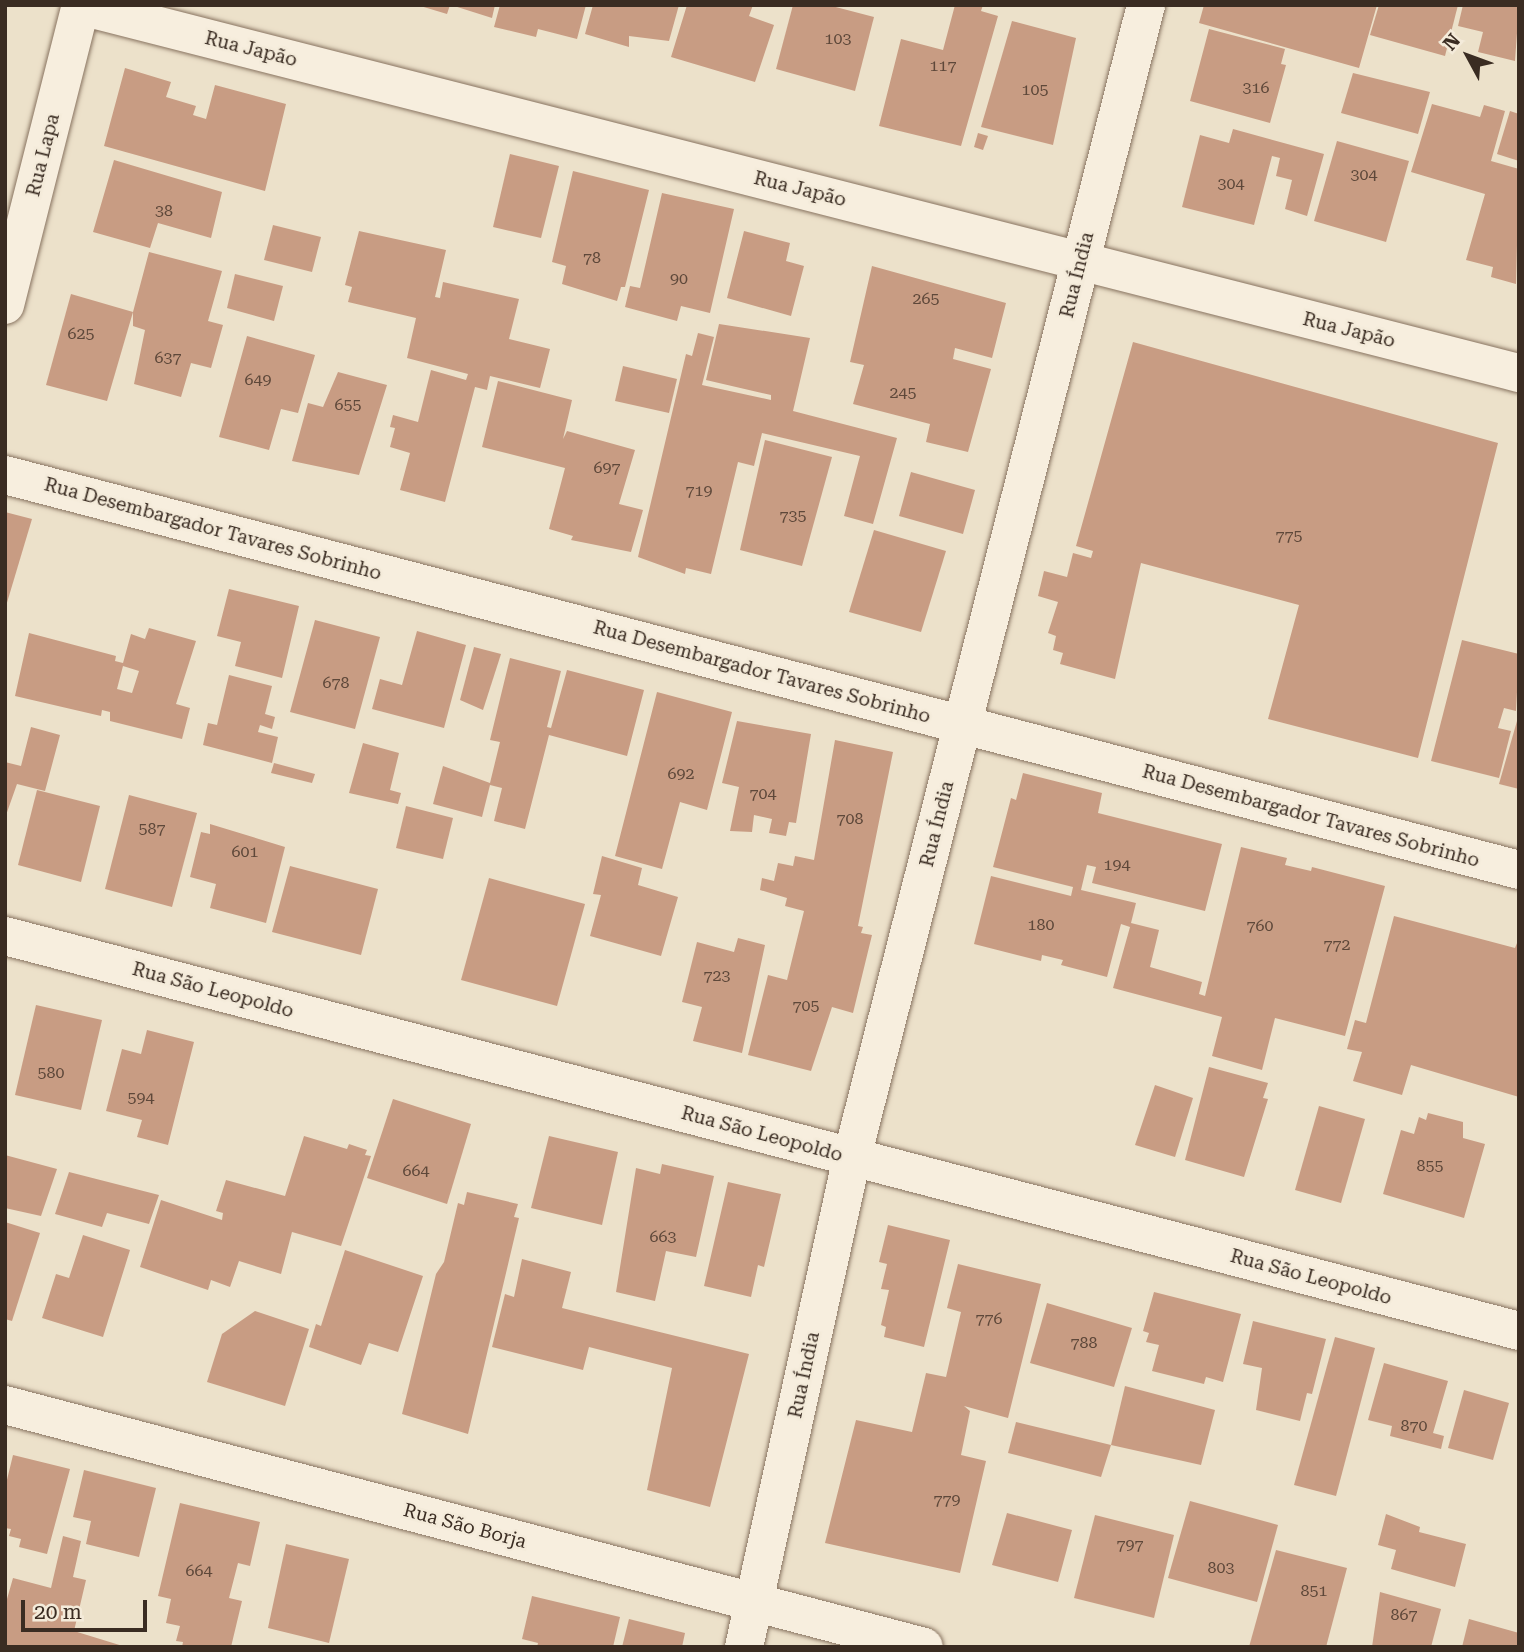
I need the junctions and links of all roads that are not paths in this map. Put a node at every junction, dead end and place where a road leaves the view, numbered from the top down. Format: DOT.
graph roads {
  1 [pos="81,5"];
  2 [pos="1146,5"];
  3 [pos="1081,261"];
  4 [pos="5,305"];
  5 [pos="1519,373"];
  6 [pos="5,475"];
  7 [pos="962,725"];
  8 [pos="1519,870"];
  9 [pos="5,936"];
  10 [pos="852,1157"];
  11 [pos="1519,1331"];
  12 [pos="5,1405"];
  13 [pos="754,1602"];
  14 [pos="744,1647"];
  15 [pos="924,1647"];
  1 -- 3 [label="street, Rua Japão"];
  1 -- 4 [label="street, Rua Lapa"];
  2 -- 3 [label="street, Rua Índia"];
  3 -- 5 [label="street, Rua Japão"];
  3 -- 7 [label="street, Rua Índia"];
  6 -- 7 [label="street, Rua Desembargador Tavares Sobrinho"];
  7 -- 8 [label="street, Rua Desembargador Tavares Sobrinho"];
  7 -- 10 [label="street, Rua Índia"];
  9 -- 10 [label="street, Rua São Leopoldo"];
  10 -- 11 [label="street, Rua São Leopoldo"];
  10 -- 13 [label="street, Rua Índia"];
  12 -- 13 [label="street, Rua São Borja"];
  13 -- 14 [label="street, Rua Índia"];
  13 -- 15 [label="street, Rua São Borja"];
}
